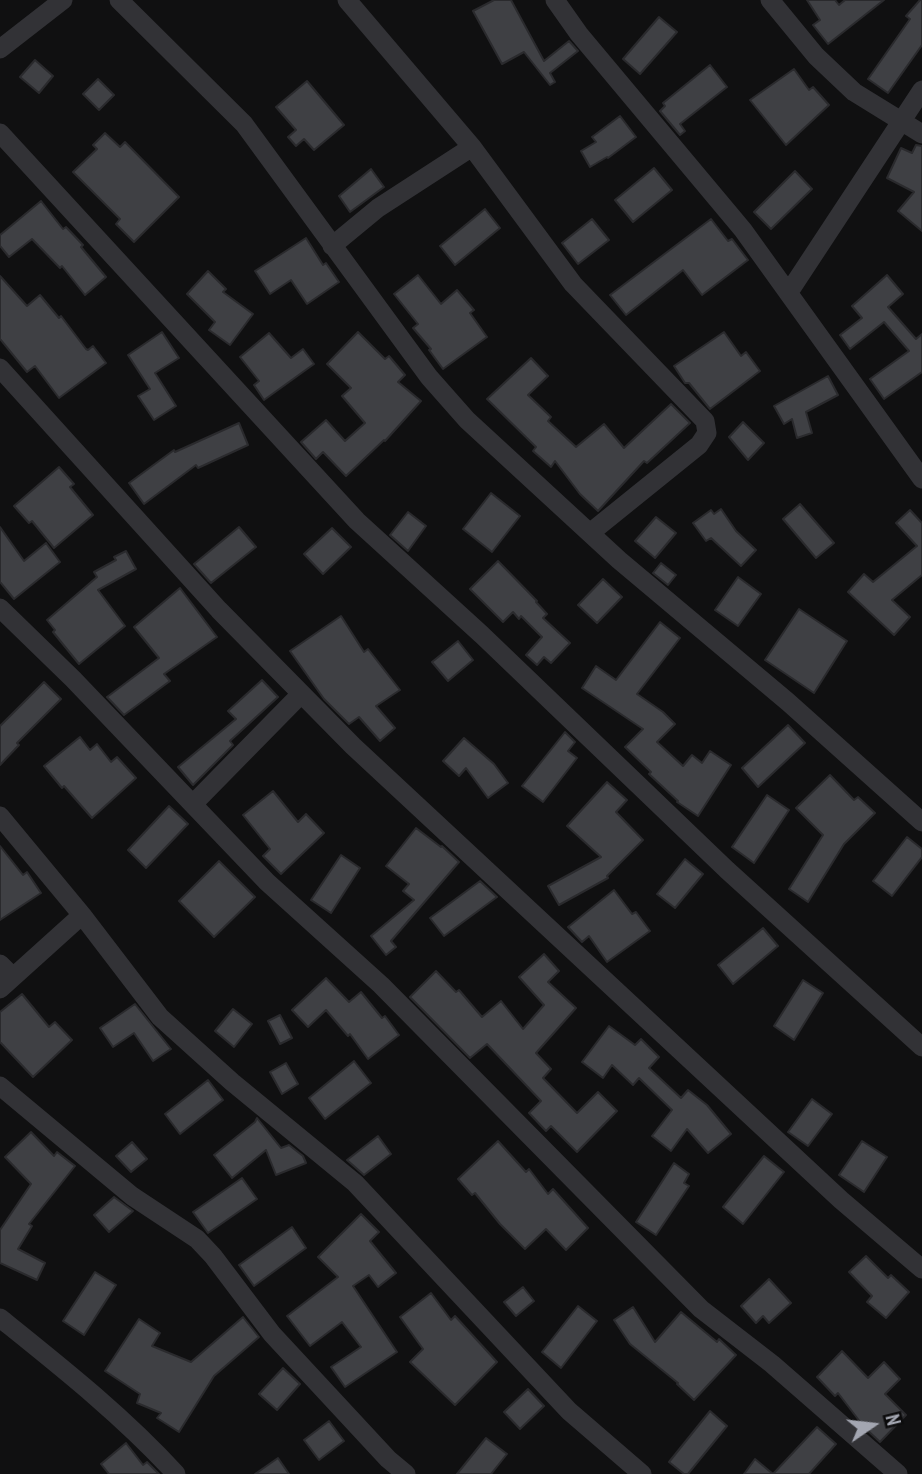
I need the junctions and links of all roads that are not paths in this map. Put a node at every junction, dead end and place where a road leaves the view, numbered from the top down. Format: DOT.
graph roads {
  1 [pos="63,0"];
  2 [pos="119,0"];
  3 [pos="346,0"];
  4 [pos="555,0"];
  5 [pos="770,0"];
  6 [pos="0,49"];
  7 [pos="922,90"];
  8 [pos="901,121"];
  9 [pos="0,133"];
  10 [pos="922,134"];
  11 [pos="472,147"];
  12 [pos="332,246"];
  13 [pos="789,292"];
  14 [pos="0,368"];
  15 [pos="922,479"];
  16 [pos="590,533"];
  17 [pos="0,608"];
  18 [pos="301,694"];
  19 [pos="193,804"];
  20 [pos="0,816"];
  21 [pos="922,822"];
  22 [pos="82,915"];
  23 [pos="4,977"];
  24 [pos="922,1047"];
  25 [pos="0,1086"];
  26 [pos="922,1269"];
  27 [pos="0,1318"];
  28 [pos="176,1474"];
  29 [pos="406,1474"];
  30 [pos="642,1474"];
  31 [pos="898,1474"];
  1 -- 6 [label="street"];
  2 -- 12 [label="street"];
  3 -- 11 [label="street"];
  4 -- 13 [label="street"];
  5 -- 8 [label="street"];
  7 -- 8 [label="street"];
  8 -- 10 [label="street"];
  8 -- 13 [label="street"];
  9 -- 24 [label="street"];
  11 -- 12 [label="street"];
  11 -- 16 [label="street"];
  12 -- 16 [label="street"];
  13 -- 15 [label="street"];
  14 -- 18 [label="street"];
  16 -- 21 [label="street"];
  17 -- 19 [label="street"];
  18 -- 19 [label="street"];
  18 -- 26 [label="street"];
  19 -- 31 [label="street"];
  20 -- 22 [label="street"];
  22 -- 23 [label="street"];
  22 -- 30 [label="street"];
  25 -- 29 [label="street"];
  27 -- 28 [label="street"];
}
